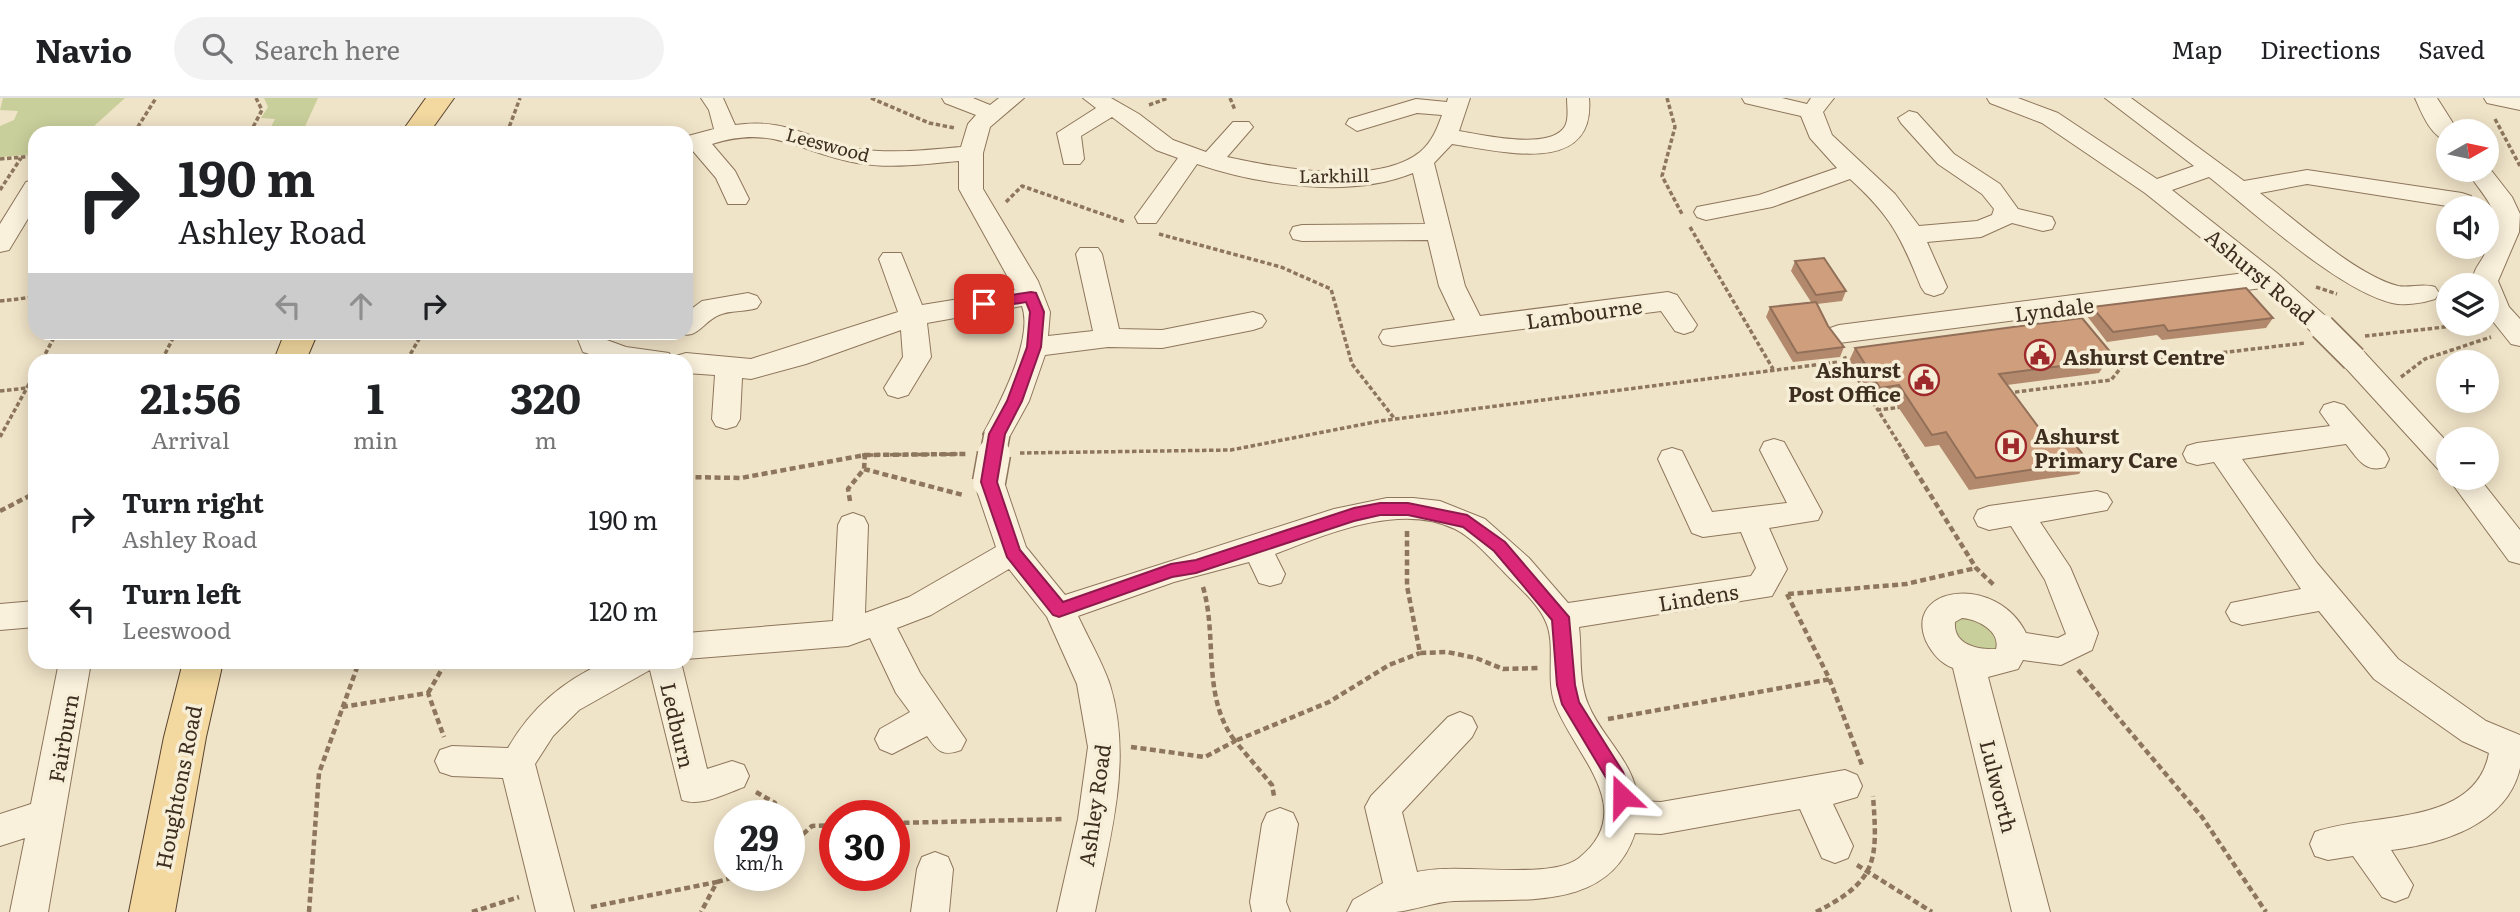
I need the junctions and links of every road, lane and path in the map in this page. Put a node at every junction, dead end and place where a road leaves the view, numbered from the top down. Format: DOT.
graph roads {
  1 [pos="156,98"];
  2 [pos="257,98"];
  3 [pos="440,98"];
  4 [pos="520,98"];
  5 [pos="712,98"];
  6 [pos="871,98"];
  7 [pos="953,98"];
  8 [pos="1013,98"];
  9 [pos="1578,98"];
  10 [pos="1667,98"];
  11 [pos="1753,98"];
  12 [pos="1998,98"];
  13 [pos="2032,98"];
  14 [pos="2116,98"];
  15 [pos="2426,98"];
  16 [pos="1103,103"];
  17 [pos="1457,104"];
  18 [pos="2504,104"];
  19 [pos="1818,105"];
  20 [pos="1909,118"];
  21 [pos="2050,118"];
  22 [pos="2436,119"];
  23 [pos="1357,124"];
  24 [pos="138,126"];
  25 [pos="254,126"];
  26 [pos="420,126"];
  27 [pos="510,126"];
  28 [pos="1241,127"];
  29 [pos="980,132"];
  30 [pos="726,133"];
  31 [pos="1447,136"];
  32 [pos="693,143"];
  33 [pos="693,146"];
  34 [pos="28,157"];
  35 [pos="21,158"];
  36 [pos="1202,158"];
  37 [pos="0,159"];
  38 [pos="1072,159"];
  39 [pos="1422,160"];
  40 [pos="2520,166"];
  41 [pos="2213,168"];
  42 [pos="1853,170"];
  43 [pos="2488,182"];
  44 [pos="1,187"];
  45 [pos="2154,188"];
  46 [pos="2239,189"];
  47 [pos="28,194"];
  48 [pos="2436,197"];
  49 [pos="737,199"];
  50 [pos="1007,211"];
  51 [pos="10,212"];
  52 [pos="1706,212"];
  53 [pos="2006,214"];
  54 [pos="2043,223"];
  55 [pos="1143,224"];
  56 [pos="1440,232"];
  57 [pos="1302,233"];
  58 [pos="1911,235"];
  59 [pos="0,244"];
  60 [pos="2499,251"];
  61 [pos="1089,254"];
  62 [pos="2499,257"];
  63 [pos="892,259"];
  64 [pos="2520,266"];
  65 [pos="2269,279"];
  66 [pos="1934,287"];
  67 [pos="2426,293"];
  68 [pos="1031,296"];
  69 [pos="28,298"];
  70 [pos="0,301"];
  71 [pos="748,302"];
  72 [pos="913,316"];
  73 [pos="693,321"];
  74 [pos="1253,321"];
  75 [pos="1684,325"];
  76 [pos="1472,327"];
  77 [pos="2436,331"];
  78 [pos="1839,334"];
  79 [pos="2313,335"];
  80 [pos="2460,336"];
  81 [pos="1392,337"];
  82 [pos="1108,338"];
  83 [pos="591,340"];
  84 [pos="666,340"];
  85 [pos="1034,347"];
  86 [pos="2356,348"];
  87 [pos="621,354"];
  88 [pos="645,354"];
  89 [pos="1846,361"];
  90 [pos="693,364"];
  91 [pos="729,367"];
  92 [pos="1773,369"];
  93 [pos="27,388"];
  94 [pos="898,388"];
  95 [pos="2409,388"];
  96 [pos="0,391"];
  97 [pos="2004,394"];
  98 [pos="1915,405"];
  99 [pos="1878,410"];
  100 [pos="2334,412"];
  101 [pos="726,419"];
  102 [pos="1395,419"];
  103 [pos="2353,433"];
  104 [pos="0,437"];
  105 [pos="1006,443"];
  106 [pos="2436,446"];
  107 [pos="1774,450"];
  108 [pos="973,453"];
  109 [pos="865,455"];
  110 [pos="2375,458"];
  111 [pos="1672,459"];
  112 [pos="864,469"];
  113 [pos="693,477"];
  114 [pos="979,489"];
  115 [pos="2472,490"];
  116 [pos="28,497"];
  117 [pos="2097,502"];
  118 [pos="1408,509"];
  119 [pos="0,512"];
  120 [pos="1750,519"];
  121 [pos="853,525"];
  122 [pos="1013,552"];
  123 [pos="2520,552"];
  124 [pos="1196,566"];
  125 [pos="1976,568"];
  126 [pos="1780,582"];
  127 [pos="2005,596"];
  128 [pos="2326,597"];
  129 [pos="1059,610"];
  130 [pos="2242,612"];
  131 [pos="28,615"];
  132 [pos="0,617"];
  133 [pos="1561,617"];
  134 [pos="864,628"];
  135 [pos="693,645"];
  136 [pos="2014,645"];
  137 [pos="1420,653"];
  138 [pos="1967,660"];
  139 [pos="2072,663"];
  140 [pos="1564,668"];
  141 [pos="74,669"];
  142 [pos="201,669"];
  143 [pos="356,669"];
  144 [pos="442,669"];
  145 [pos="621,669"];
  146 [pos="667,669"];
  147 [pos="1831,678"];
  148 [pos="428,693"];
  149 [pos="342,707"];
  150 [pos="1581,724"];
  151 [pos="1460,727"];
  152 [pos="892,739"];
  153 [pos="1235,741"];
  154 [pos="1143,749"];
  155 [pos="2513,749"];
  156 [pos="452,761"];
  157 [pos="517,763"];
  158 [pos="732,776"];
  159 [pos="1860,783"];
  160 [pos="1810,792"];
  161 [pos="48,815"];
  162 [pos="1623,816"];
  163 [pos="1063,819"];
  164 [pos="910,823"];
  165 [pos="1280,824"];
  166 [pos="0,830"];
  167 [pos="1835,846"];
  168 [pos="935,869"];
  169 [pos="1864,872"];
  170 [pos="714,883"];
  171 [pos="2395,885"];
  172 [pos="714,888"];
  173 [pos="1403,891"];
  174 [pos="553,900"];
  175 [pos="591,907"];
  176 [pos="29,912"];
  177 [pos="152,912"];
  178 [pos="309,912"];
  179 [pos="472,912"];
  180 [pos="701,912"];
  181 [pos="930,912"];
  182 [pos="1076,912"];
  183 [pos="1270,912"];
  184 [pos="1366,912"];
  185 [pos="1816,912"];
  186 [pos="1932,912"];
  187 [pos="2031,912"];
  188 [pos="2266,912"];
  1 -- 24 [label="path"];
  2 -- 25 [label="path"];
  3 -- 26 [label="main road"];
  4 -- 27 [label="path"];
  5 -- 30 [label="street"];
  6 -- 29 [label="path"];
  7 -- 29 [label="street"];
  8 -- 29 [label="street"];
  9 -- 31 [label="street"];
  10 -- 92 [label="path"];
  11 -- 19 [label="street"];
  12 -- 21 [label="street, Ashurst Road"];
  13 -- 21 [label="street, Ashurst Road"];
  14 -- 41 [label="street"];
  15 -- 22 [label="street"];
  16 -- 36 [label="street, Larkhill"];
  16 -- 38 [label="street, Larkhill"];
  17 -- 23 [label="street, Larkhill"];
  17 -- 31 [label="street, Larkhill"];
  18 -- 40 [label="path"];
  19 -- 42 [label="street"];
  20 -- 53 [label="street"];
  21 -- 45 [label="street, Ashurst Road"];
  28 -- 36 [label="street"];
  29 -- 30 [label="street, Leeswood"];
  29 -- 68 [label="street, Ashley Road"];
  30 -- 32 [label="street, Leeswood"];
  31 -- 39 [label="street, Larkhill"];
  33 -- 49 [label="street, Leeswood"];
  34 -- 35 [label="path"];
  35 -- 37 [label="path"];
  35 -- 44 [label="path"];
  36 -- 39 [label="street, Larkhill"];
  36 -- 55 [label="street"];
  39 -- 56 [label="street"];
  41 -- 45 [label="street"];
  41 -- 46 [label="street"];
  42 -- 52 [label="street"];
  42 -- 58 [label="street"];
  43 -- 60 [label="street"];
  45 -- 65 [label="street, Ashurst Road"];
  46 -- 48 [label="street"];
  46 -- 67 [label="street"];
  47 -- 51 [label="street"];
  50 -- 55 [label="path"];
  51 -- 59 [label="street"];
  53 -- 54 [label="street"];
  53 -- 58 [label="street"];
  55 -- 102 [label="path"];
  56 -- 57 [label="street"];
  56 -- 76 [label="street"];
  58 -- 66 [label="street"];
  61 -- 82 [label="street"];
  62 -- 64 [label="street"];
  63 -- 72 [label="street"];
  65 -- 78 [label="street, Lyndale"];
  65 -- 79 [label="street, Ashurst Road"];
  68 -- 72 [label="street"];
  68 -- 85 [label="street, Ashley Road"];
  69 -- 70 [label="path"];
  71 -- 73 [label="street"];
  72 -- 91 [label="street"];
  72 -- 94 [label="street"];
  74 -- 82 [label="street"];
  75 -- 76 [label="street, Lambourne"];
  76 -- 81 [label="street, Lambourne"];
  77 -- 86 [label="path"];
  78 -- 89 [label="path"];
  79 -- 86 [label="street, Ashurst Road, bridge"];
  79 -- 97 [label="path"];
  80 -- 95 [label="path"];
  82 -- 85 [label="street"];
  83 -- 87 [label="street"];
  84 -- 88 [label="street"];
  85 -- 105 [label="street, Ashley Road"];
  86 -- 106 [label="street, Ashurst Road"];
  89 -- 92 [label="path"];
  89 -- 99 [label="path"];
  90 -- 91 [label="street"];
  91 -- 101 [label="street"];
  92 -- 102 [label="path"];
  93 -- 96 [label="path"];
  93 -- 104 [label="path"];
  98 -- 99 [label="path"];
  99 -- 125 [label="path"];
  100 -- 103 [label="street"];
  102 -- 105 [label="path"];
  103 -- 110 [label="street"];
  103 -- 128 [label="street"];
  105 -- 114 [label="street, Ashley Road, bridge"];
  107 -- 120 [label="street"];
  108 -- 109 [label="path"];
  109 -- 112 [label="path"];
  109 -- 113 [label="path"];
  111 -- 120 [label="street"];
  112 -- 114 [label="path"];
  112 -- 121 [label="path"];
  114 -- 122 [label="street, Ashley Road"];
  115 -- 123 [label="street"];
  116 -- 119 [label="path"];
  117 -- 136 [label="street"];
  118 -- 124 [label="street"];
  118 -- 133 [label="street"];
  118 -- 137 [label="path"];
  120 -- 126 [label="street"];
  121 -- 134 [label="street"];
  122 -- 129 [label="street, Ashley Road"];
  122 -- 134 [label="street"];
  124 -- 129 [label="street"];
  124 -- 153 [label="path"];
  125 -- 126 [label="path"];
  125 -- 127 [label="path"];
  126 -- 133 [label="street, Lindens"];
  126 -- 147 [label="path"];
  128 -- 130 [label="street"];
  128 -- 155 [label="street"];
  129 -- 182 [label="street, Ashley Road"];
  131 -- 132 [label="street"];
  133 -- 140 [label="street"];
  134 -- 135 [label="street"];
  134 -- 152 [label="street"];
  136 -- 138 [label="street"];
  136 -- 138 [label="street"];
  137 -- 140 [label="path"];
  137 -- 153 [label="path"];
  138 -- 187 [label="street, Lulworth"];
  139 -- 188 [label="path"];
  140 -- 150 [label="street"];
  141 -- 161 [label="street, Fairburn"];
  142 -- 177 [label="main road, Houghtons Road"];
  143 -- 149 [label="path"];
  144 -- 148 [label="path"];
  145 -- 157 [label="street, Ledburn"];
  146 -- 158 [label="street, Ledburn"];
  147 -- 150 [label="path"];
  147 -- 159 [label="path"];
  148 -- 149 [label="path"];
  148 -- 156 [label="path"];
  149 -- 178 [label="path"];
  150 -- 162 [label="street"];
  151 -- 173 [label="street"];
  153 -- 154 [label="path"];
  153 -- 165 [label="path"];
  155 -- 171 [label="street"];
  156 -- 157 [label="street"];
  157 -- 174 [label="street"];
  159 -- 160 [label="street"];
  159 -- 169 [label="path"];
  160 -- 162 [label="street"];
  160 -- 167 [label="street"];
  161 -- 166 [label="street"];
  161 -- 176 [label="street, Fairburn"];
  162 -- 173 [label="street"];
  163 -- 164 [label="path"];
  165 -- 183 [label="street"];
  167 -- 169 [label="path"];
  168 -- 181 [label="street"];
  169 -- 185 [label="path"];
  169 -- 186 [label="path"];
  170 -- 175 [label="path"];
  172 -- 180 [label="path"];
  173 -- 184 [label="street"];
  174 -- 179 [label="path"];
}
